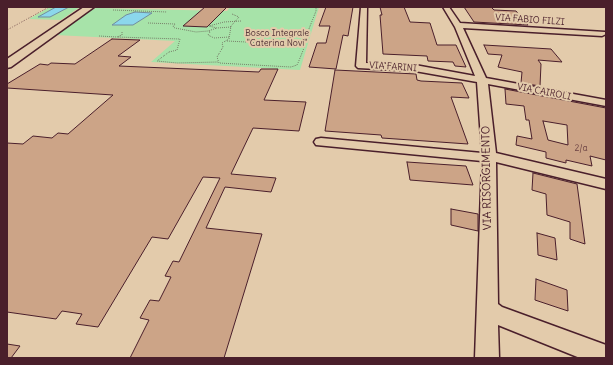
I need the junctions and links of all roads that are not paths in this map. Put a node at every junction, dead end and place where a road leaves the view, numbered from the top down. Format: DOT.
graph roads {
  1 [pos="90,7"];
  2 [pos="364,7"];
  3 [pos="446,7"];
  4 [pos="457,24"];
  5 [pos="602,34"];
  6 [pos="10,60"];
  7 [pos="482,80"];
  8 [pos="606,103"];
  9 [pos="321,142"];
  10 [pos="489,156"];
  11 [pos="606,184"];
  12 [pos="488,309"];
  13 [pos="487,358"];
  14 [pos="606,358"];
  1 -- 6 [label="main road"];
  2 -- 7 [label="street, VIA FARINI"];
  3 -- 4 [label="street, VIA RISORGIMENTO"];
  4 -- 5 [label="street, VIA FABIO FILZI"];
  4 -- 7 [label="street, VIA RISORGIMENTO"];
  7 -- 8 [label="street, VIA CAIROLI"];
  7 -- 10 [label="street, VIA RISORGIMENTO"];
  9 -- 10 [label="street"];
  10 -- 11 [label="street"];
  10 -- 12 [label="street, VIA RISORGIMENTO"];
  12 -- 13 [label="street, VIA RISORGIMENTO"];
  12 -- 14 [label="street"];
}
